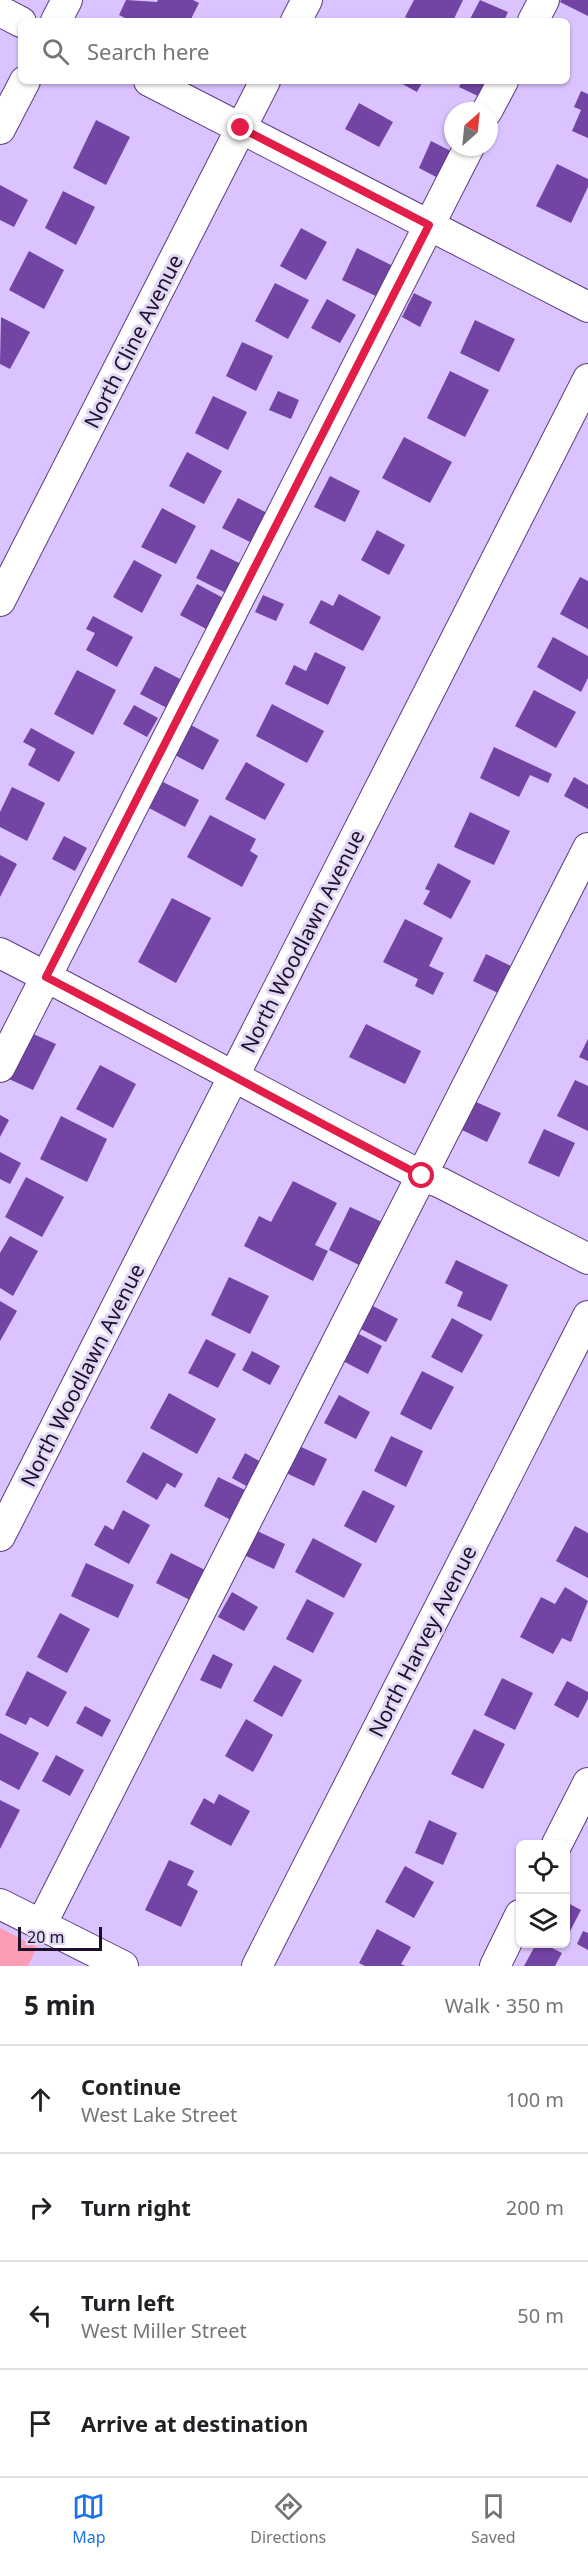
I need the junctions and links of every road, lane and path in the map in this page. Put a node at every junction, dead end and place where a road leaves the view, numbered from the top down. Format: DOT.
graph roads {
  1 [pos="67,0"];
  2 [pos="307,0"];
  3 [pos="544,0"];
  4 [pos="0,11"];
  5 [pos="58,18"];
  6 [pos="298,18"];
  7 [pos="535,18"];
  8 [pos="18,20"];
  9 [pos="23,84"];
  10 [pos="155,84"];
  11 [pos="263,84"];
  12 [pos="501,84"];
  13 [pos="492,102"];
  14 [pos="241,128"];
  15 [pos="0,129"];
  16 [pos="464,156"];
  17 [pos="429,225"];
  18 [pos="588,308"];
  19 [pos="588,379"];
  20 [pos="1,596"];
  21 [pos="588,848"];
  22 [pos="0,953"];
  23 [pos="46,977"];
  24 [pos="0,1067"];
  25 [pos="233,1076"];
  26 [pos="422,1176"];
  27 [pos="588,1259"];
  28 [pos="588,1316"];
  29 [pos="0,1536"];
  30 [pos="588,1783"];
  31 [pos="559,1840"];
  32 [pos="0,1904"];
  33 [pos="516,1924"];
  34 [pos="41,1925"];
  35 [pos="123,1966"];
  36 [pos="257,1966"];
  37 [pos="495,1966"];
  1 -- 5 [label="street"];
  2 -- 6 [label="street"];
  3 -- 7 [label="street"];
  4 -- 8 [label="street"];
  9 -- 15 [label="street"];
  10 -- 14 [label="street"];
  11 -- 14 [label="street, North Cline Avenue"];
  12 -- 13 [label="street"];
  14 -- 17 [label="street"];
  14 -- 20 [label="street, North Cline Avenue"];
  16 -- 17 [label="street"];
  17 -- 18 [label="street"];
  17 -- 23 [label="street"];
  19 -- 25 [label="street, North Woodlawn Avenue"];
  21 -- 26 [label="street"];
  22 -- 23 [label="street"];
  23 -- 24 [label="street"];
  23 -- 25 [label="street"];
  25 -- 26 [label="street"];
  25 -- 29 [label="street, North Woodlawn Avenue"];
  26 -- 27 [label="street"];
  26 -- 34 [label="street"];
  28 -- 36 [label="street, North Harvey Avenue"];
  30 -- 31 [label="street"];
  32 -- 34 [label="street"];
  33 -- 37 [label="street"];
  34 -- 35 [label="street"];
}
